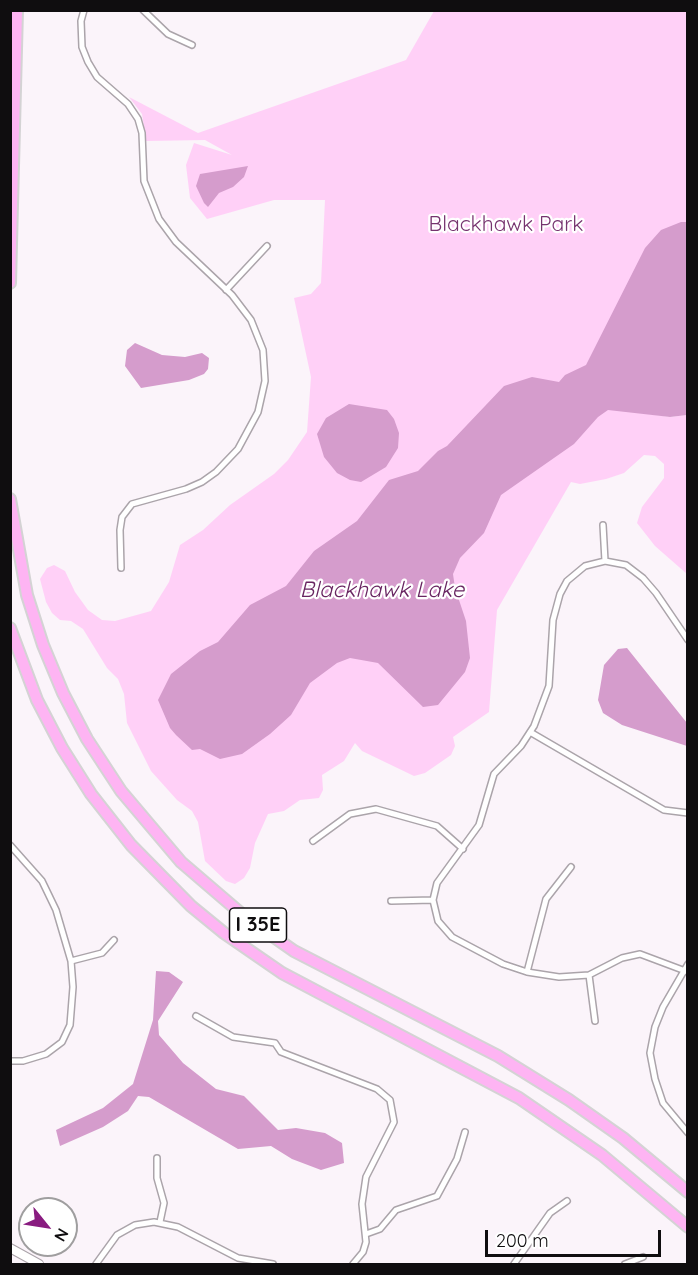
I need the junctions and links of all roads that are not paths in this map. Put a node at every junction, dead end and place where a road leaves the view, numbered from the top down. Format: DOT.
graph roads {
  1 [pos="17,10"];
  2 [pos="84,10"];
  3 [pos="143,10"];
  4 [pos="192,45"];
  5 [pos="267,246"];
  6 [pos="10,283"];
  7 [pos="226,290"];
  8 [pos="10,499"];
  9 [pos="603,525"];
  10 [pos="604,561"];
  11 [pos="122,568"];
  12 [pos="10,628"];
  13 [pos="687,640"];
  14 [pos="530,732"];
  15 [pos="687,813"];
  16 [pos="313,841"];
  17 [pos="10,845"];
  18 [pos="463,849"];
  19 [pos="571,867"];
  20 [pos="433,900"];
  21 [pos="390,901"];
  22 [pos="114,939"];
  23 [pos="71,961"];
  24 [pos="686,968"];
  25 [pos="527,972"];
  26 [pos="589,975"];
  27 [pos="196,1016"];
  28 [pos="595,1021"];
  29 [pos="10,1061"];
  30 [pos="465,1132"];
  31 [pos="687,1133"];
  32 [pos="157,1158"];
  33 [pos="687,1192"];
  34 [pos="567,1201"];
  35 [pos="160,1222"];
  36 [pos="687,1227"];
  37 [pos="366,1234"];
  38 [pos="10,1248"];
  39 [pos="643,1257"];
  40 [pos="39,1264"];
  41 [pos="96,1264"];
  42 [pos="273,1264"];
  43 [pos="353,1264"];
  44 [pos="514,1264"];
  45 [pos="625,1264"];
  1 -- 6 [label="highway"];
  2 -- 7 [label="street"];
  3 -- 4 [label="street"];
  5 -- 7 [label="street"];
  7 -- 11 [label="street"];
  8 -- 33 [label="highway, I 35E"];
  9 -- 10 [label="street"];
  10 -- 13 [label="street"];
  10 -- 14 [label="street"];
  12 -- 36 [label="highway, I 35E"];
  14 -- 15 [label="street"];
  14 -- 18 [label="street"];
  16 -- 18 [label="street"];
  17 -- 23 [label="street"];
  18 -- 20 [label="street"];
  19 -- 25 [label="street"];
  20 -- 21 [label="street"];
  20 -- 25 [label="street"];
  22 -- 23 [label="street"];
  23 -- 29 [label="street"];
  24 -- 26 [label="street"];
  24 -- 31 [label="street"];
  25 -- 26 [label="street"];
  26 -- 28 [label="street"];
  27 -- 37 [label="street"];
  30 -- 37 [label="street"];
  32 -- 35 [label="street"];
  34 -- 44 [label="street"];
  35 -- 41 [label="street"];
  35 -- 42 [label="street"];
  37 -- 43 [label="street"];
  38 -- 40 [label="main road"];
  39 -- 45 [label="street"];
}
